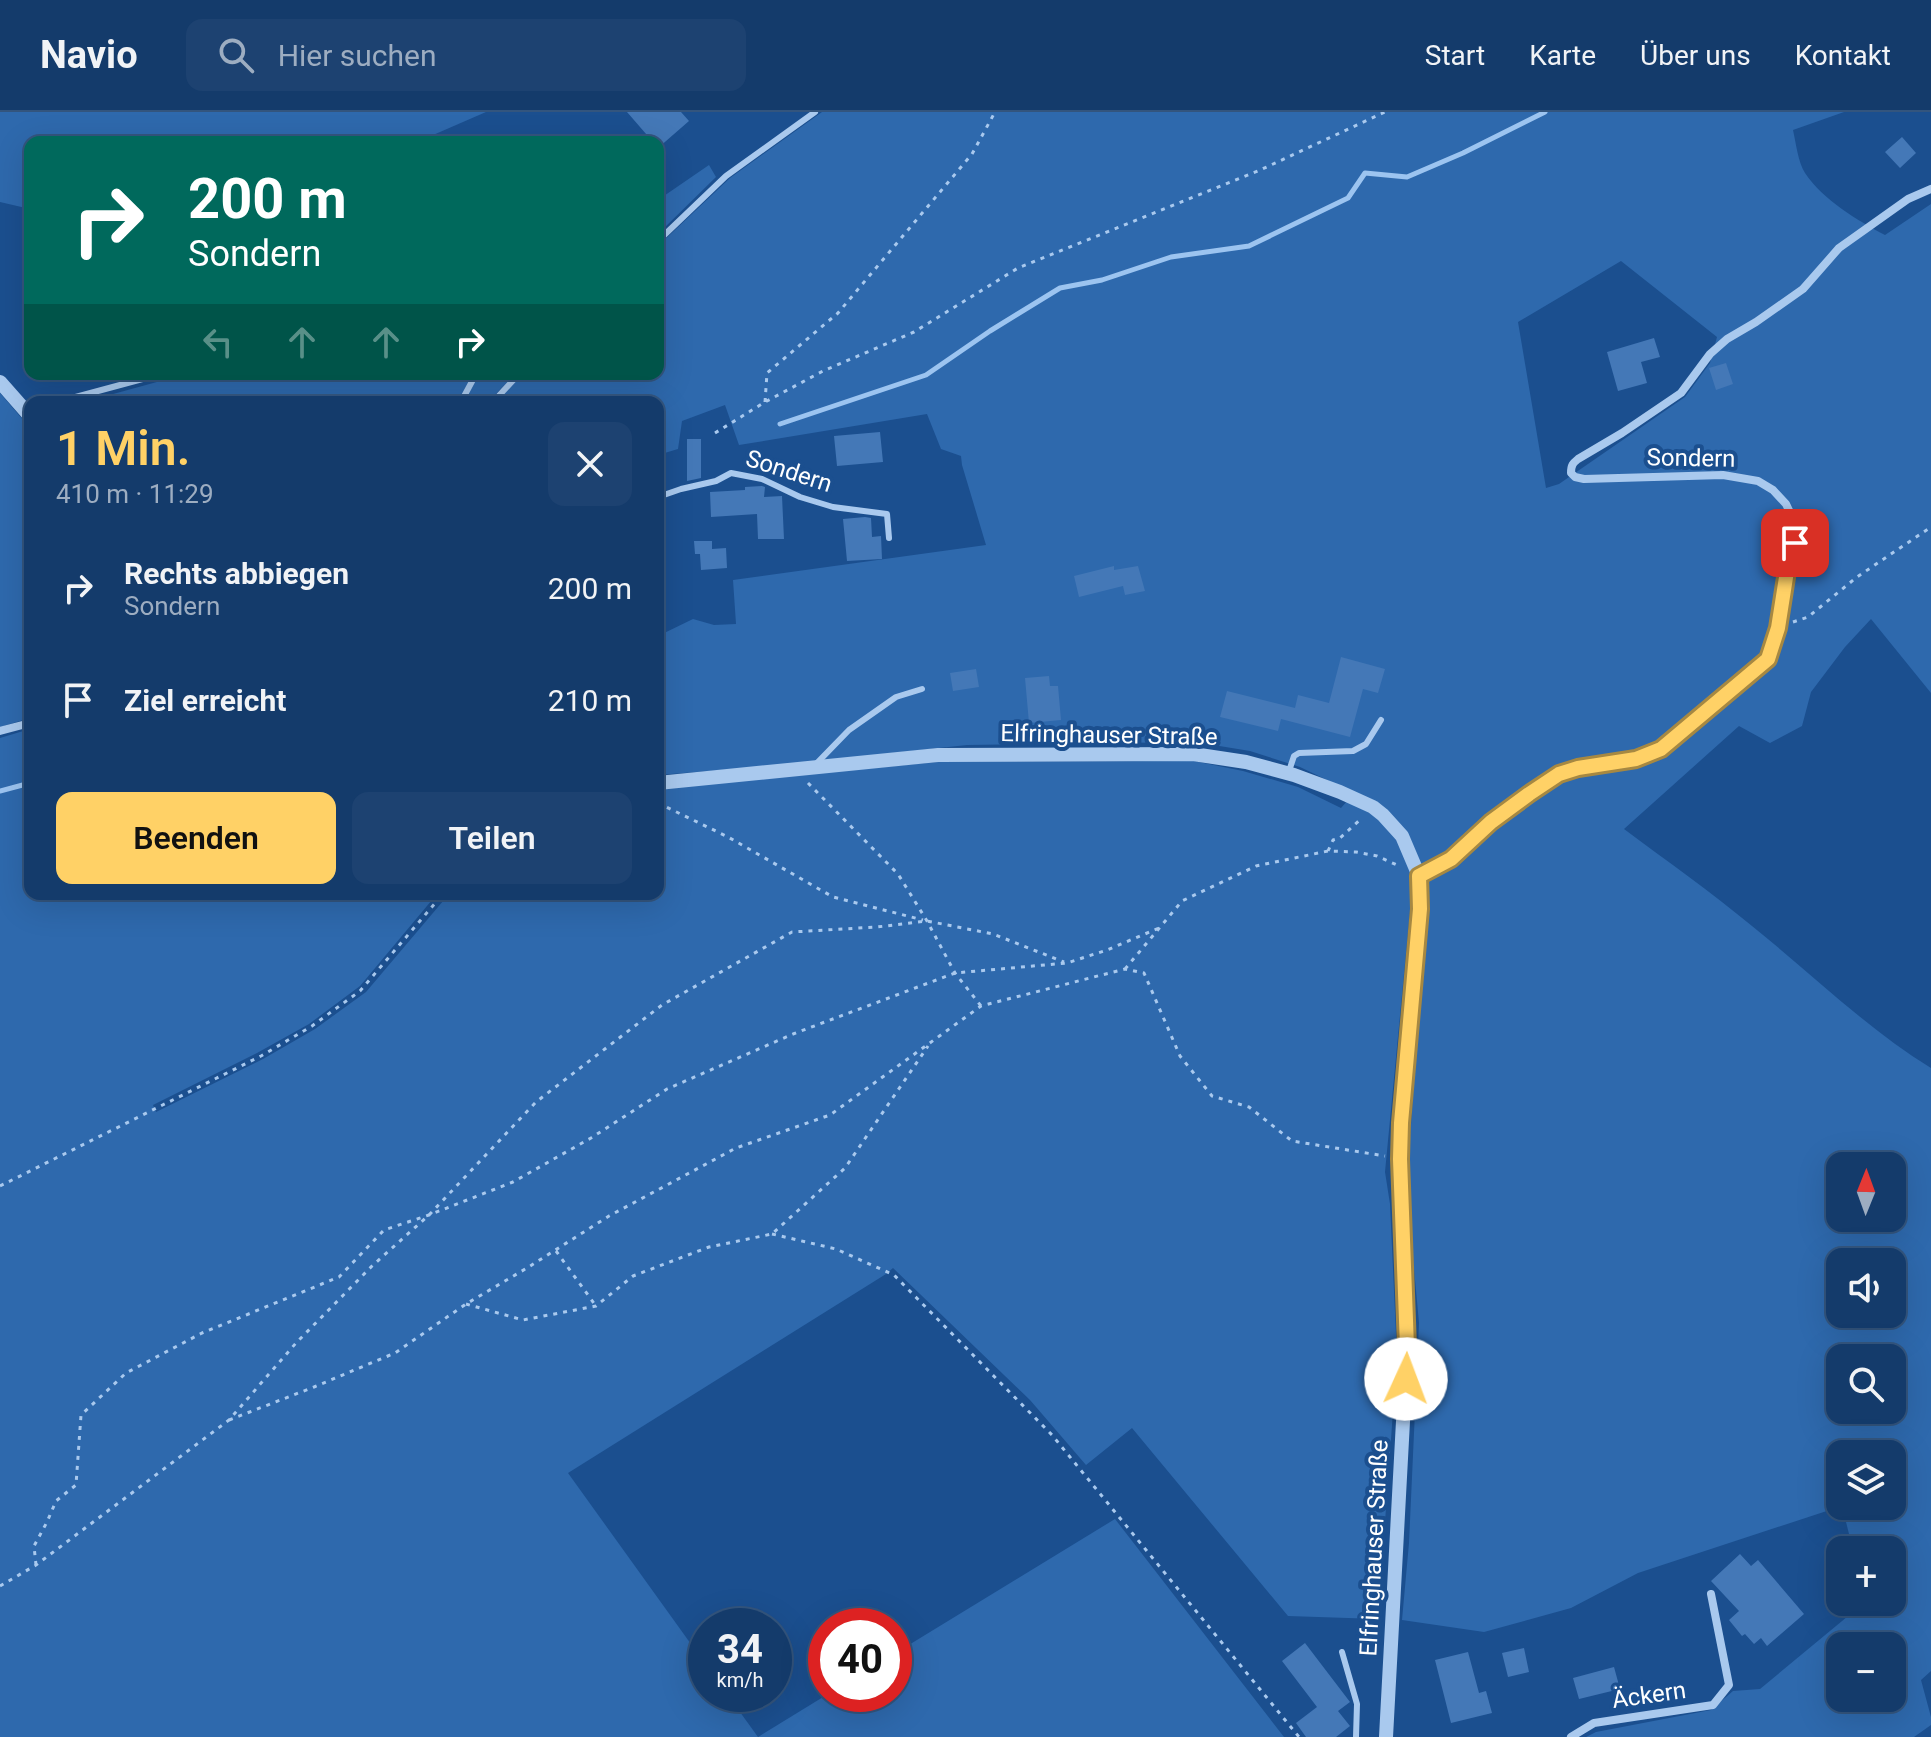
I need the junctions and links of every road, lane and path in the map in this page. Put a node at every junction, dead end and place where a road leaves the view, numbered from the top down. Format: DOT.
graph roads {
  1 [pos="815,112"];
  2 [pos="995,112"];
  3 [pos="1385,112"];
  4 [pos="1931,189"];
  5 [pos="664,235"];
  6 [pos="139,380"];
  7 [pos="513,380"];
  8 [pos="0,382"];
  9 [pos="79,396"];
  10 [pos="499,396"];
  11 [pos="765,402"];
  12 [pos="24,408"];
  13 [pos="715,433"];
  14 [pos="664,495"];
  15 [pos="1931,527"];
  16 [pos="889,538"];
  17 [pos="1778,628"];
  18 [pos="922,689"];
  19 [pos="1381,720"];
  20 [pos="24,725"];
  21 [pos="0,731"];
  22 [pos="813,768"];
  23 [pos="795,770"];
  24 [pos="1288,774"];
  25 [pos="664,782"];
  26 [pos="664,806"];
  27 [pos="1373,807"];
  28 [pos="1328,851"];
  29 [pos="1419,876"];
  30 [pos="438,900"];
  31 [pos="927,921"];
  32 [pos="1159,928"];
  33 [pos="1067,963"];
  34 [pos="1125,969"];
  35 [pos="955,973"];
  36 [pos="981,1006"];
  37 [pos="930,1044"];
  38 [pos="1400,1159"];
  39 [pos="0,1186"];
  40 [pos="429,1215"];
  41 [pos="772,1234"];
  42 [pos="556,1250"];
  43 [pos="466,1304"];
  44 [pos="596,1306"];
  45 [pos="229,1420"];
  46 [pos="36,1565"];
  47 [pos="0,1586"];
  48 [pos="1711,1594"];
  49 [pos="1342,1652"];
  50 [pos="1299,1737"];
  51 [pos="1356,1737"];
  52 [pos="1386,1737"];
  53 [pos="1571,1737"];
  1 -- 5 [label="lane"];
  2 -- 11 [label="path"];
  3 -- 11 [label="path"];
  4 -- 17 [label="street, Sondern"];
  6 -- 9 [label="lane"];
  7 -- 10 [label="lane"];
  8 -- 12 [label="street"];
  11 -- 13 [label="path"];
  14 -- 16 [label="lane, Sondern"];
  15 -- 17 [label="path"];
  17 -- 29 [label="street, Sondern"];
  18 -- 22 [label="lane"];
  19 -- 24 [label="lane"];
  20 -- 21 [label="street"];
  22 -- 23 [label="street, Elfringhauser Straße"];
  22 -- 24 [label="street, Elfringhauser Straße"];
  23 -- 25 [label="street, Elfringhauser Straße"];
  23 -- 31 [label="path"];
  24 -- 27 [label="street, Elfringhauser Straße"];
  26 -- 31 [label="path"];
  27 -- 28 [label="path"];
  27 -- 29 [label="street, Elfringhauser Straße"];
  28 -- 29 [label="path"];
  28 -- 32 [label="path"];
  29 -- 38 [label="street, Elfringhauser Straße"];
  30 -- 39 [label="path"];
  31 -- 33 [label="path"];
  31 -- 35 [label="path"];
  31 -- 40 [label="path"];
  32 -- 33 [label="path"];
  32 -- 34 [label="path"];
  33 -- 35 [label="path"];
  34 -- 36 [label="path"];
  34 -- 38 [label="path"];
  35 -- 36 [label="path"];
  35 -- 40 [label="path"];
  36 -- 37 [label="path"];
  37 -- 41 [label="path"];
  37 -- 42 [label="path"];
  38 -- 52 [label="street, Elfringhauser Straße"];
  40 -- 45 [label="path"];
  40 -- 46 [label="path"];
  41 -- 44 [label="path"];
  41 -- 50 [label="path"];
  42 -- 43 [label="path"];
  42 -- 44 [label="path"];
  43 -- 44 [label="path"];
  43 -- 45 [label="path"];
  45 -- 46 [label="path"];
  46 -- 47 [label="path"];
  48 -- 53 [label="street, Äckern"];
  49 -- 51 [label="lane"];
}
